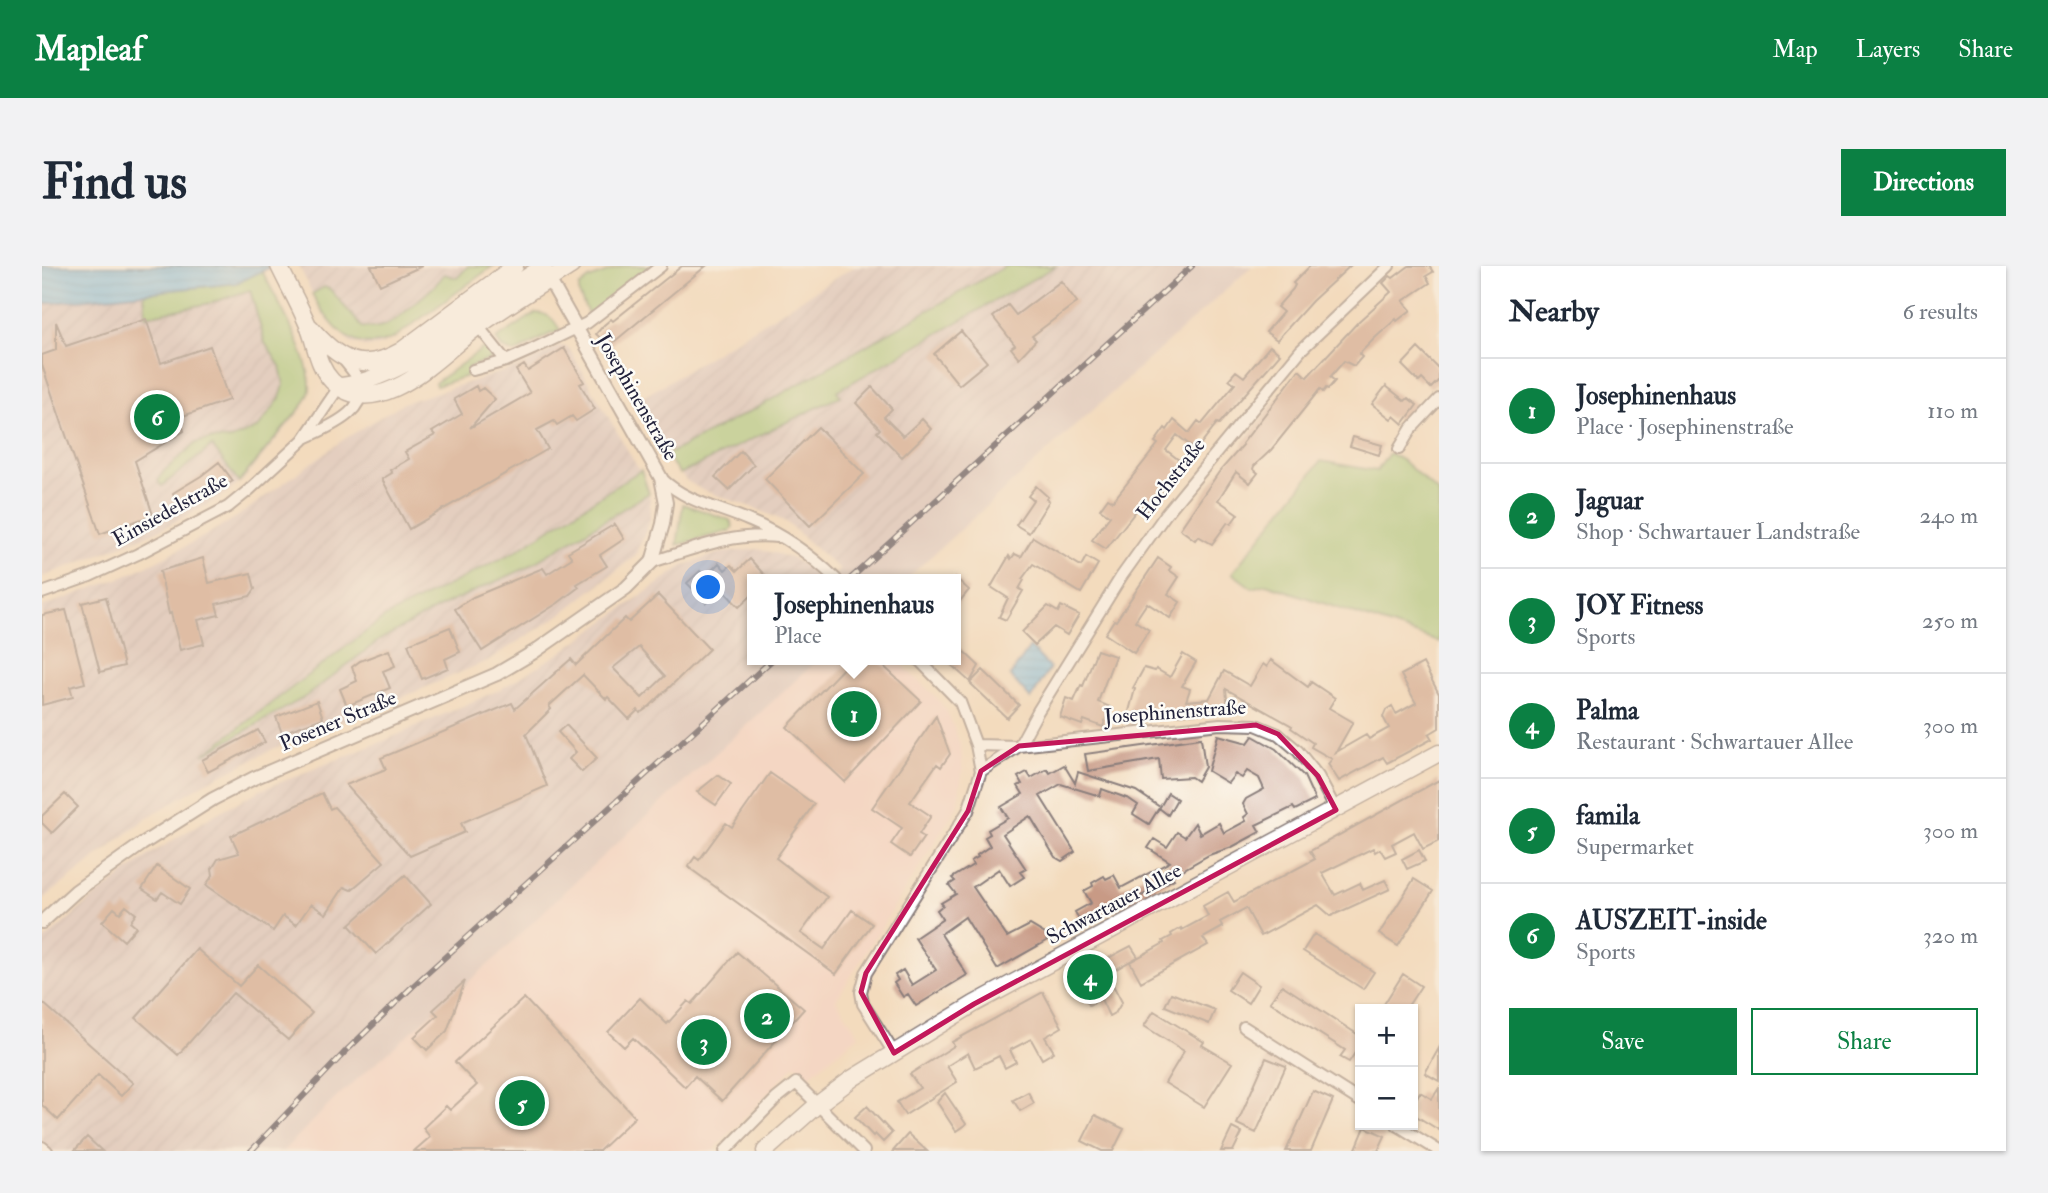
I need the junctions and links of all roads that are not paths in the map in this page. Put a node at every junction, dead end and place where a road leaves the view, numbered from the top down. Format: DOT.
graph roads {
  1 [pos="279,266"];
  2 [pos="516,266"];
  3 [pos="571,266"];
  4 [pos="661,266"];
  5 [pos="1390,266"];
  6 [pos="544,270"];
  7 [pos="308,325"];
  8 [pos="478,326"];
  9 [pos="575,329"];
  10 [pos="341,356"];
  11 [pos="506,361"];
  12 [pos="473,370"];
  13 [pos="339,387"];
  14 [pos="359,389"];
  15 [pos="1439,399"];
  16 [pos="303,440"];
  17 [pos="1399,449"];
  18 [pos="662,478"];
  19 [pos="787,538"];
  20 [pos="652,562"];
  21 [pos="831,574"];
  22 [pos="42,593"];
  23 [pos="924,665"];
  24 [pos="976,745"];
  25 [pos="1019,746"];
  26 [pos="1439,753"];
  27 [pos="981,771"];
  28 [pos="1336,810"];
  29 [pos="42,922"];
  30 [pos="1244,1027"];
  31 [pos="894,1053"];
  32 [pos="1355,1098"];
  33 [pos="817,1105"];
  34 [pos="1406,1130"];
  35 [pos="42,1147"];
  36 [pos="47,1151"];
  37 [pos="725,1151"];
  38 [pos="765,1151"];
  39 [pos="864,1151"];
  40 [pos="1439,1151"];
  1 -- 7 [label="main road"];
  2 -- 10 [label="main road"];
  3 -- 6 [label="main road"];
  4 -- 9 [label="street"];
  5 -- 25 [label="street, Hochstraße"];
  6 -- 8 [label="main road"];
  6 -- 9 [label="street, Josephinenstraße"];
  6 -- 14 [label="main road"];
  7 -- 10 [label="main road"];
  7 -- 13 [label="main road"];
  8 -- 11 [label="street"];
  8 -- 14 [label="main road"];
  9 -- 11 [label="street"];
  9 -- 18 [label="street, Josephinenstraße"];
  10 -- 14 [label="street"];
  11 -- 12 [label="street"];
  13 -- 14 [label="main road"];
  13 -- 16 [label="street, Einsiedelstraße"];
  14 -- 16 [label="street, Einsiedelstraße"];
  15 -- 17 [label="street"];
  16 -- 22 [label="street, Einsiedelstraße"];
  18 -- 19 [label="street, Josephinenstraße"];
  18 -- 20 [label="street, Posener Straße"];
  19 -- 20 [label="street, Posener Straße"];
  19 -- 21 [label="street, Josephinenstraße"];
  20 -- 29 [label="street, Posener Straße"];
  23 -- 24 [label="street"];
  24 -- 25 [label="street"];
  24 -- 27 [label="street"];
  25 -- 27 [label="street, Hochstraße"];
  25 -- 28 [label="street, Josephinenstraße"];
  26 -- 28 [label="main road, Schwartauer Allee"];
  27 -- 31 [label="street"];
  28 -- 31 [label="main road, Schwartauer Allee"];
  30 -- 32 [label="street"];
  31 -- 33 [label="main road, Schwartauer Allee"];
  33 -- 37 [label="street"];
  33 -- 38 [label="main road, Schwartauer Allee"];
  33 -- 39 [label="street"];
  34 -- 40 [label="street"];
  35 -- 36 [label="street"];
}
